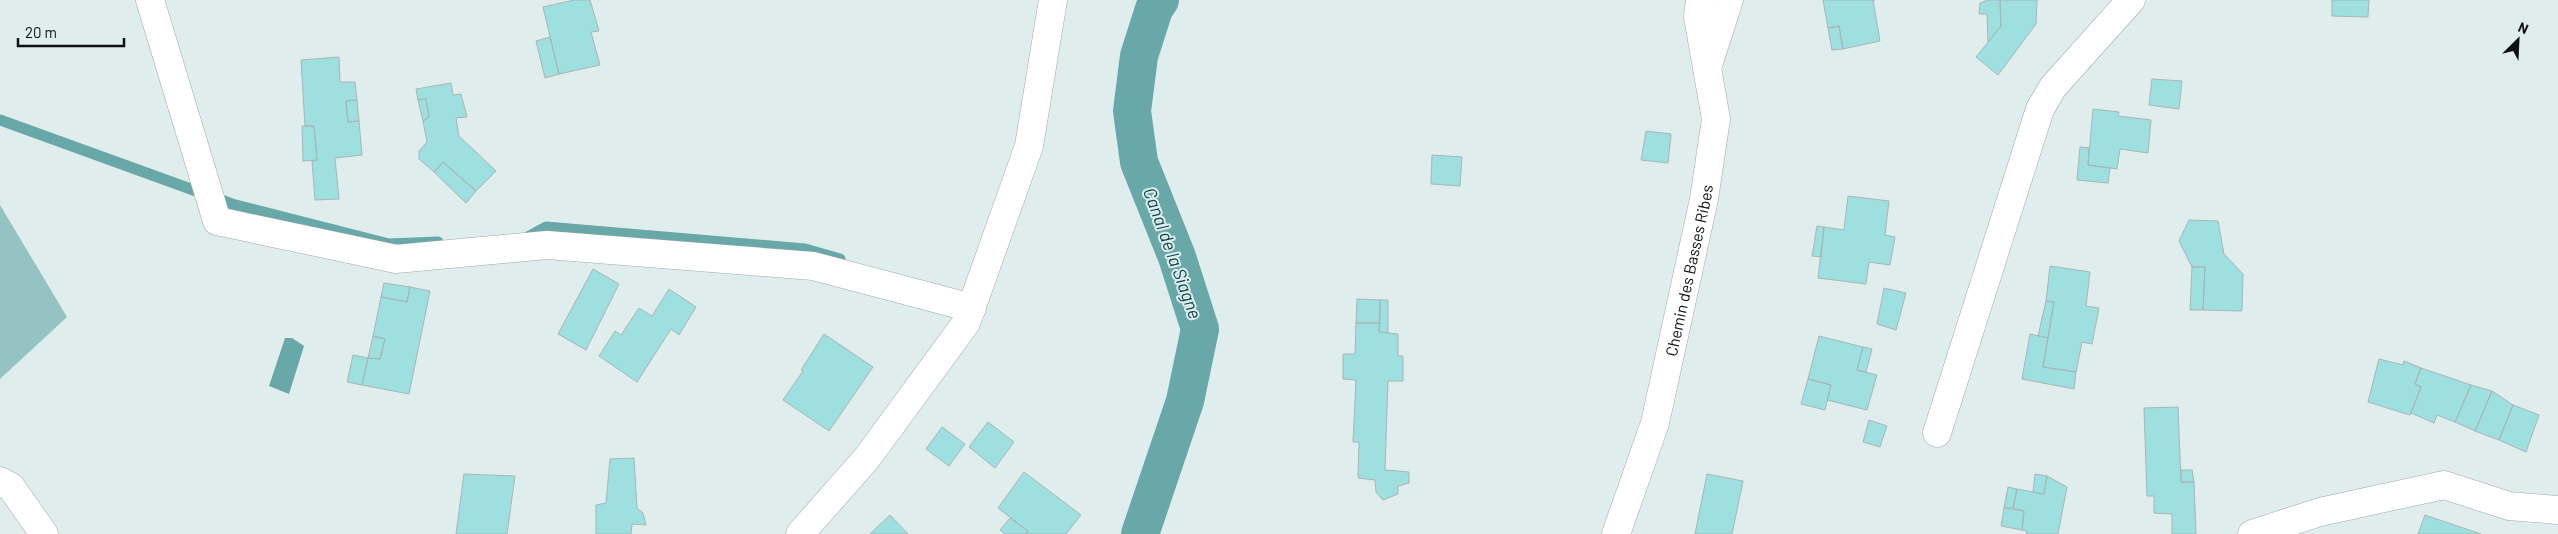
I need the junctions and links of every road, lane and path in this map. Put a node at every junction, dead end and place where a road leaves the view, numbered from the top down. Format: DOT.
graph roads {
  1 [pos="150,0"];
  2 [pos="1053,0"];
  3 [pos="1700,0"];
  4 [pos="1729,0"];
  5 [pos="2130,0"];
  6 [pos="1707,69"];
  7 [pos="972,308"];
  8 [pos="1937,433"];
  9 [pos="0,481"];
  10 [pos="2558,510"];
  11 [pos="44,534"];
  12 [pos="800,534"];
  13 [pos="1616,534"];
  14 [pos="2252,534"];
  1 -- 7 [label="street"];
  2 -- 7 [label="street"];
  3 -- 6 [label="street, Chemin des Basses Ribes"];
  4 -- 6 [label="street"];
  5 -- 8 [label="street"];
  6 -- 13 [label="street, Chemin des Basses Ribes"];
  7 -- 12 [label="street"];
  9 -- 11 [label="street"];
  10 -- 14 [label="street"];
}
